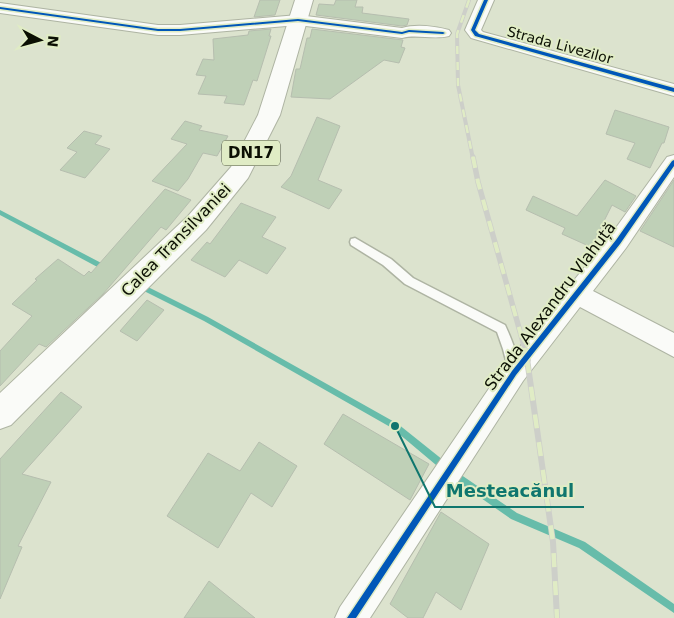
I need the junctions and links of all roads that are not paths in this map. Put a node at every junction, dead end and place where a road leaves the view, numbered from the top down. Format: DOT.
graph roads {
  1 [pos="486,0"];
  2 [pos="0,8"];
  3 [pos="301,10"];
  4 [pos="443,33"];
  5 [pos="674,90"];
  6 [pos="674,162"];
  7 [pos="355,242"];
  8 [pos="576,293"];
  9 [pos="674,346"];
  10 [pos="514,374"];
  11 [pos="0,414"];
  12 [pos="350,618"];
  1 -- 5 [label="street, Strada Livezilor"];
  2 -- 3 [label="street"];
  3 -- 4 [label="street"];
  3 -- 11 [label="highway, Calea Transilvaniei / DN17"];
  6 -- 8 [label="street, Strada Alexandru Vlahuță"];
  7 -- 10 [label="lane"];
  8 -- 9 [label="street"];
  8 -- 10 [label="street, Strada Alexandru Vlahuță"];
  10 -- 12 [label="street, Strada Alexandru Vlahuță"];
}
